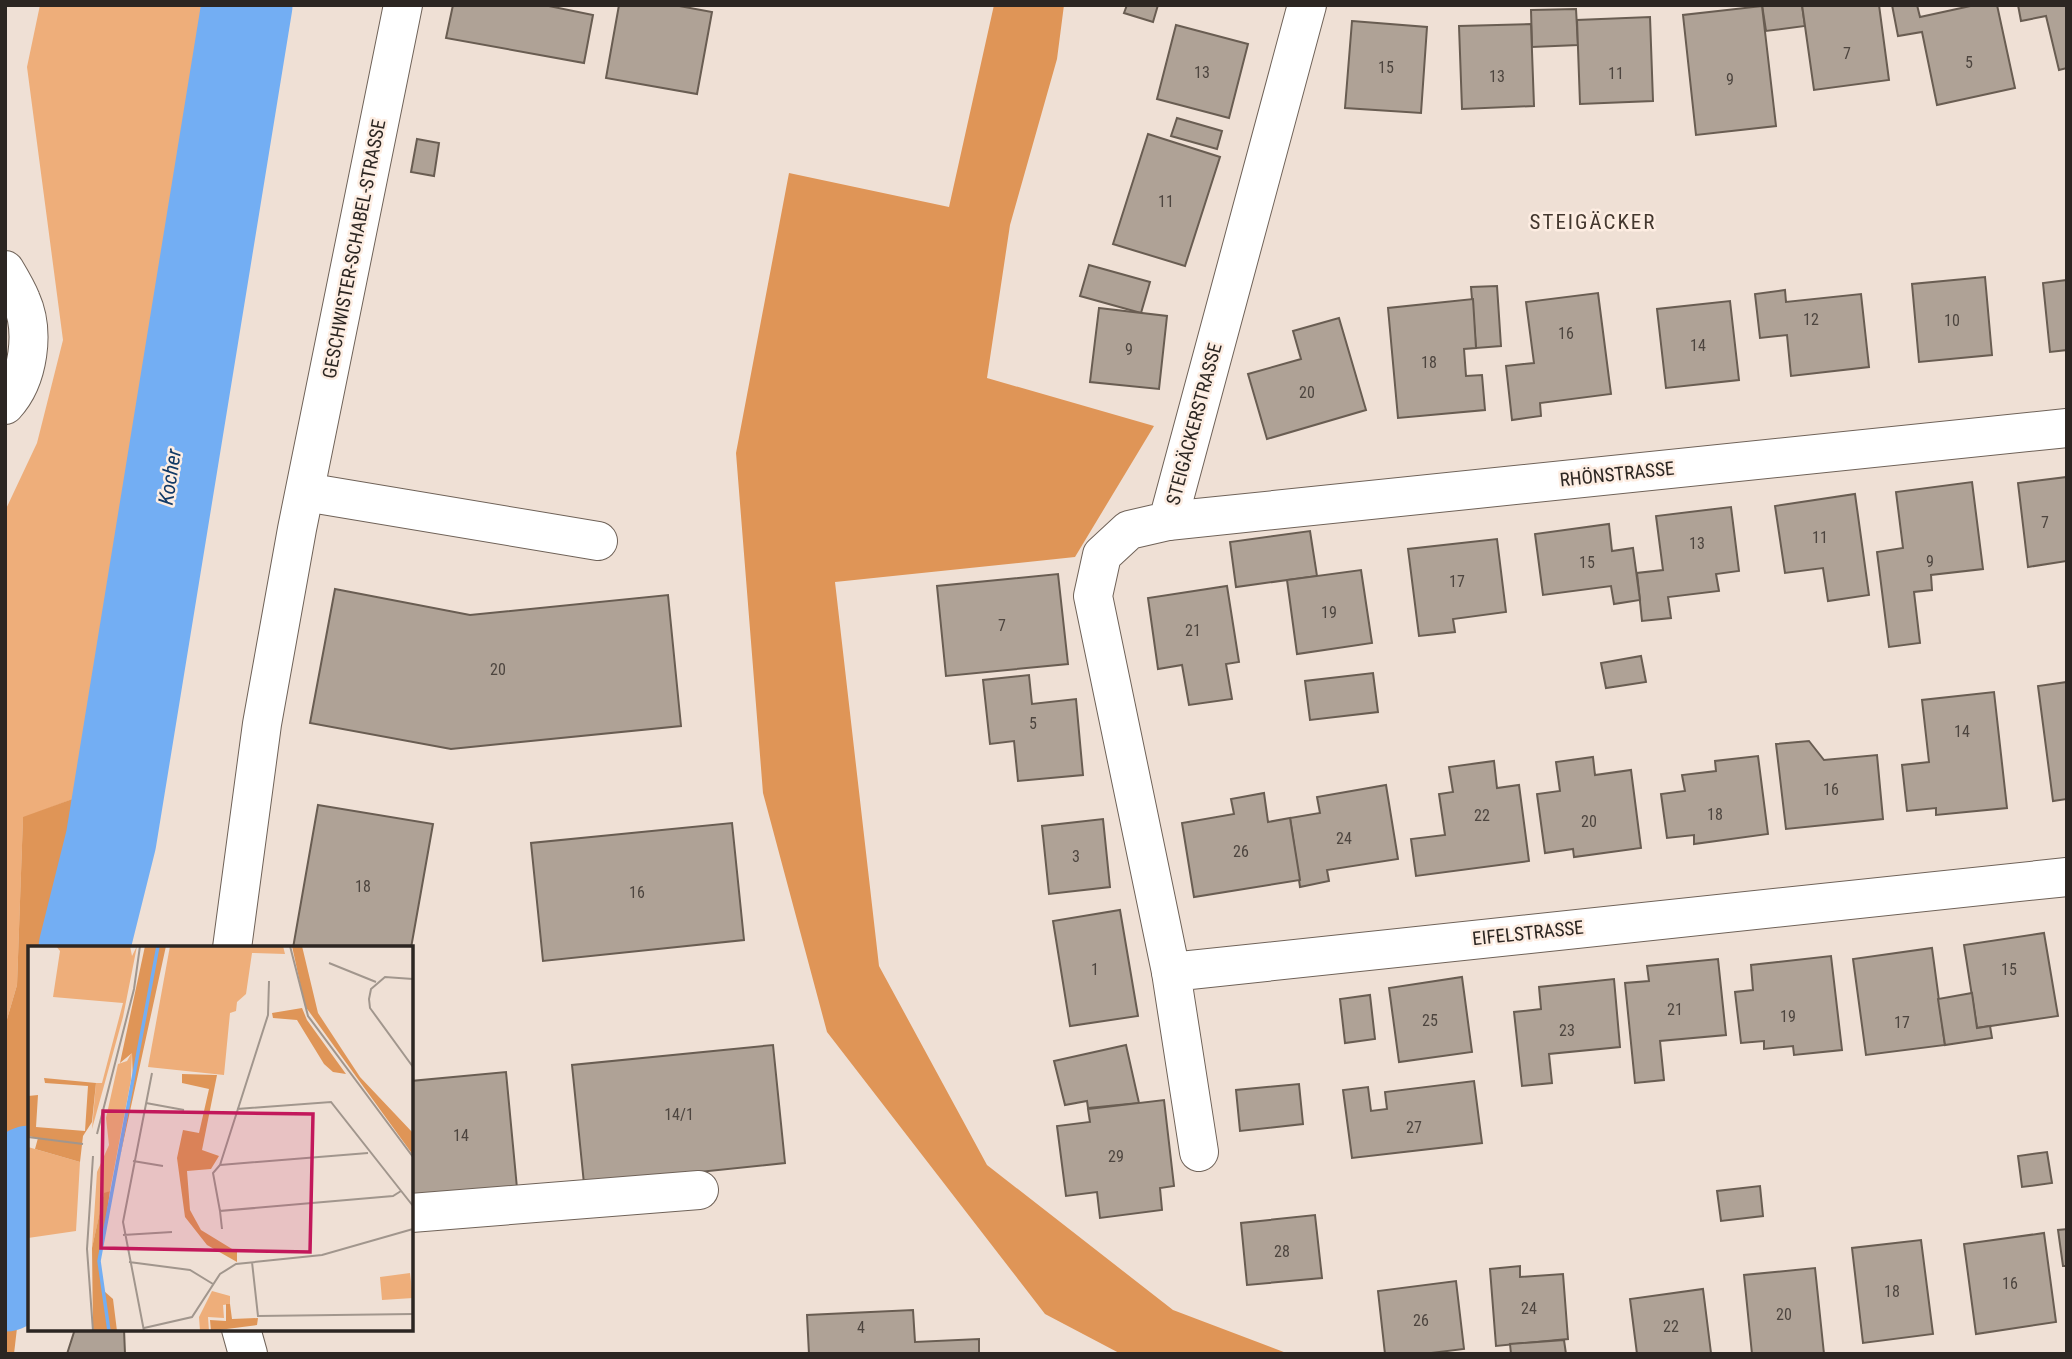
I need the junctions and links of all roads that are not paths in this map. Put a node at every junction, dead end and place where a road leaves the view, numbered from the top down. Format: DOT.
graph roads {
  1 [pos="403,5"];
  2 [pos="1307,5"];
  3 [pos="5,270"];
  4 [pos="5,405"];
  5 [pos="2067,428"];
  6 [pos="305,492"];
  7 [pos="1168,521"];
  8 [pos="598,541"];
  9 [pos="2067,877"];
  10 [pos="232,946"];
  11 [pos="1171,972"];
  12 [pos="1199,1152"];
  13 [pos="699,1190"];
  14 [pos="413,1213"];
  15 [pos="242,1331"];
  16 [pos="248,1354"];
  1 -- 6 [label="street, GESCHWISTER-SCHABEL-STRASSE"];
  2 -- 7 [label="street, STEIGÄCKERSTRASSE"];
  3 -- 4 [label="street"];
  5 -- 7 [label="street, RHÖNSTRASSE"];
  6 -- 8 [label="street"];
  6 -- 10 [label="street, GESCHWISTER-SCHABEL-STRASSE"];
  7 -- 11 [label="street, STEIGÄCKERSTRASSE"];
  9 -- 11 [label="street, EIFELSTRASSE"];
  11 -- 12 [label="street"];
  13 -- 14 [label="street"];
  15 -- 16 [label="street"];
}
